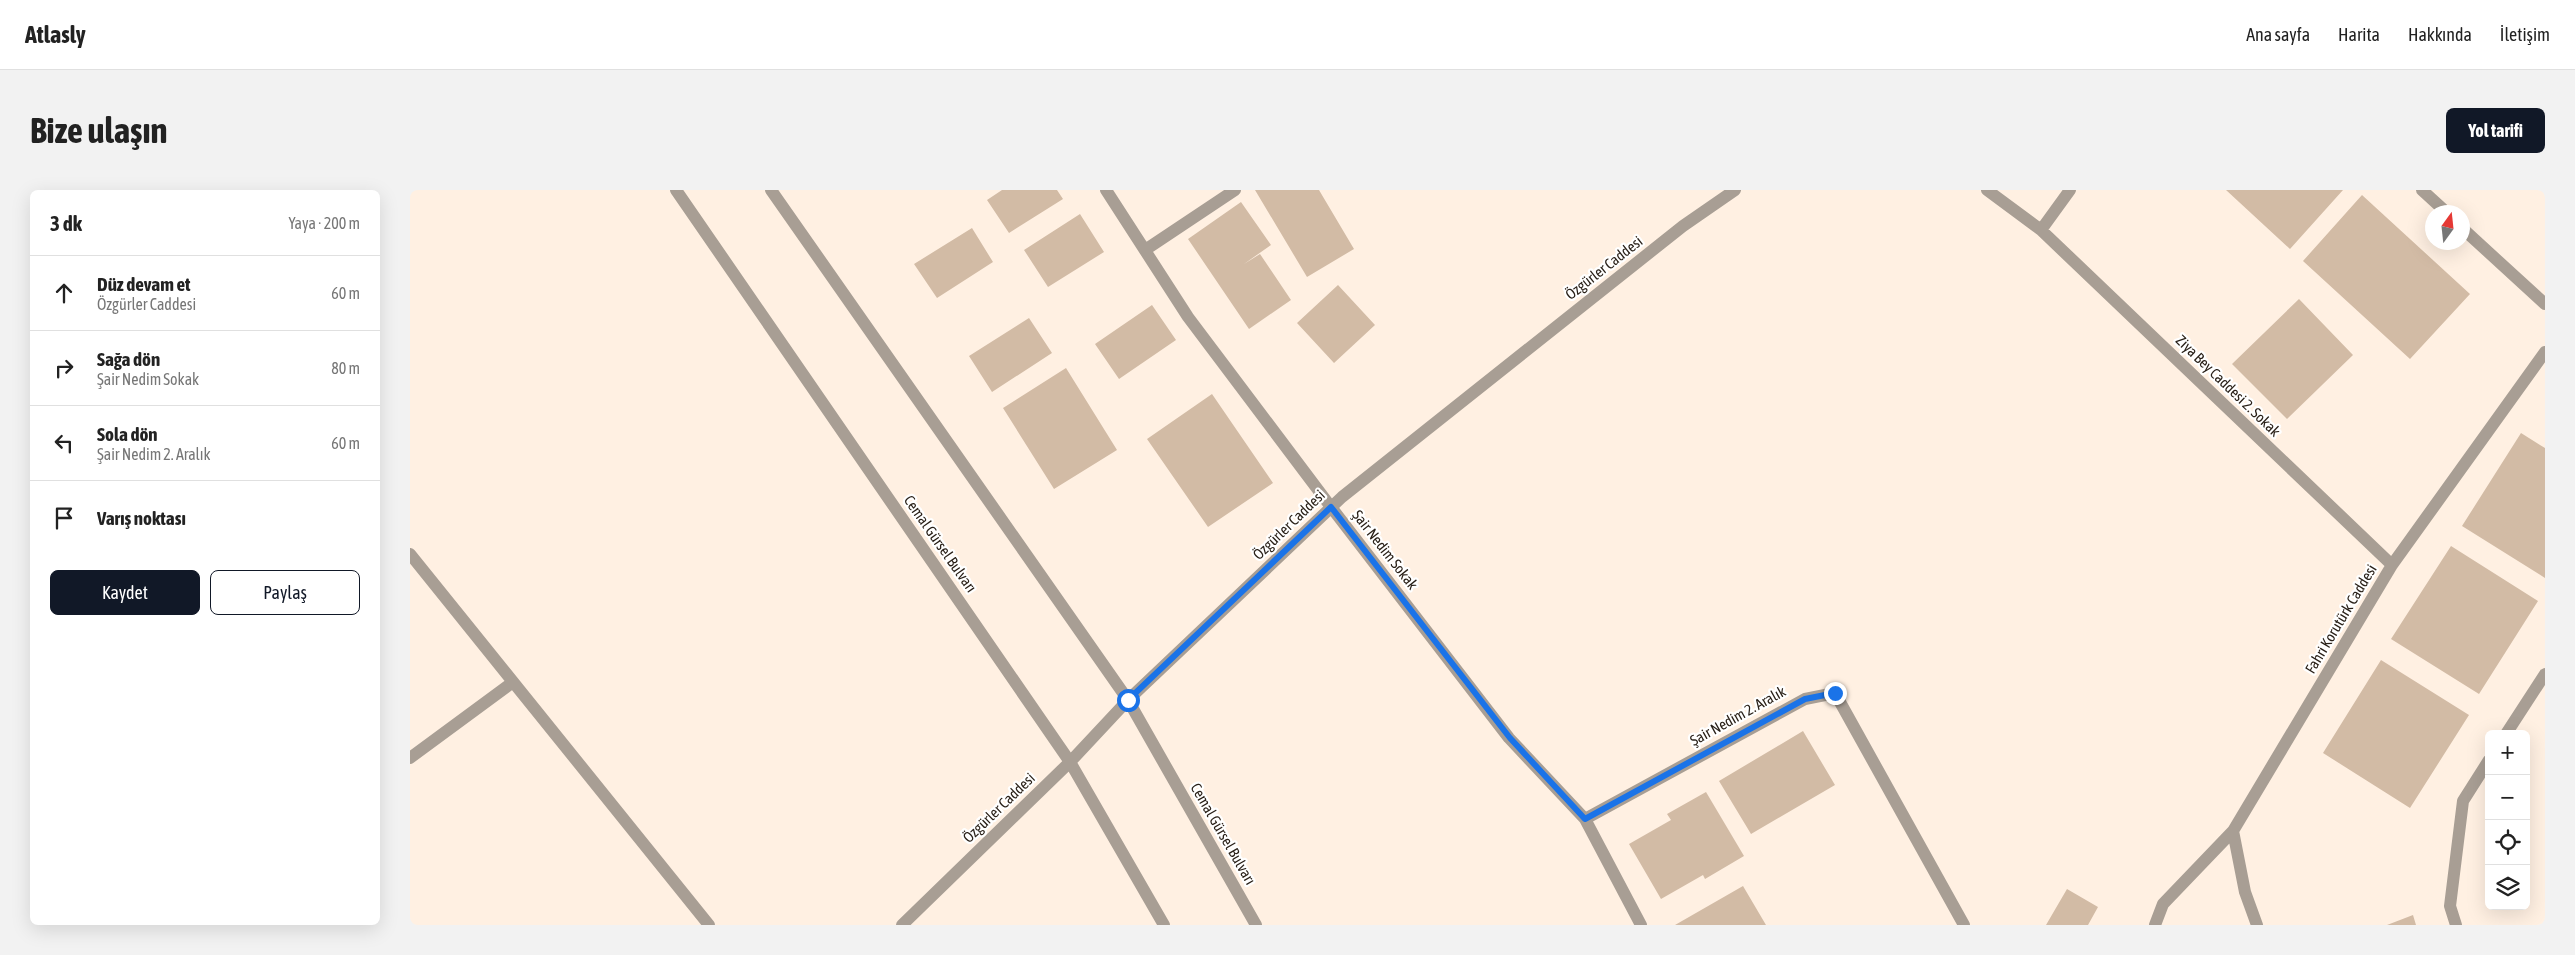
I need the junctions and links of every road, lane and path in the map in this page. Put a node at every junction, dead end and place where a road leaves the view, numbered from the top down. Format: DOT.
graph roads {
  1 [pos="676,190"];
  2 [pos="771,190"];
  3 [pos="1106,190"];
  4 [pos="1235,190"];
  5 [pos="1735,190"];
  6 [pos="1988,190"];
  7 [pos="2070,190"];
  8 [pos="2422,190"];
  9 [pos="2438,205"];
  10 [pos="2041,230"];
  11 [pos="2470,235"];
  12 [pos="1145,250"];
  13 [pos="2545,304"];
  14 [pos="2545,352"];
  15 [pos="1331,507"];
  16 [pos="410,554"];
  17 [pos="2392,565"];
  18 [pos="2545,674"];
  19 [pos="513,682"];
  20 [pos="1128,700"];
  21 [pos="2509,730"];
  22 [pos="410,758"];
  23 [pos="1070,762"];
  24 [pos="2485,766"];
  25 [pos="1585,819"];
  26 [pos="2233,831"];
  27 [pos="709,925"];
  28 [pos="902,925"];
  29 [pos="1164,925"];
  30 [pos="1256,925"];
  31 [pos="1640,925"];
  32 [pos="1964,925"];
  33 [pos="2155,925"];
  34 [pos="2258,925"];
  35 [pos="2456,925"];
  1 -- 23 [label="street, Cemal Gürsel Bulvarı"];
  2 -- 20 [label="street, Cemal Gürsel Bulvarı"];
  3 -- 12 [label="street, Şair Nedim Sokak"];
  4 -- 12 [label="street"];
  5 -- 15 [label="street, Özgürler Caddesi"];
  6 -- 10 [label="street"];
  7 -- 10 [label="street"];
  8 -- 9 [label="street"];
  10 -- 17 [label="street, Ziya Bey Caddesi 2. Sokak"];
  11 -- 13 [label="street"];
  12 -- 15 [label="street, Şair Nedim Sokak"];
  14 -- 17 [label="street, Fahri Korutürk Caddesi"];
  15 -- 20 [label="street, Özgürler Caddesi"];
  15 -- 25 [label="street, Şair Nedim Sokak"];
  16 -- 19 [label="street"];
  17 -- 26 [label="street, Fahri Korutürk Caddesi"];
  18 -- 21 [label="street"];
  19 -- 22 [label="street"];
  19 -- 27 [label="street"];
  20 -- 23 [label="street, Özgürler Caddesi"];
  20 -- 30 [label="street, Cemal Gürsel Bulvarı"];
  23 -- 28 [label="street, Özgürler Caddesi"];
  23 -- 29 [label="street, Cemal Gürsel Bulvarı"];
  24 -- 35 [label="street"];
  25 -- 31 [label="street, Şair Nedim Sokak"];
  25 -- 32 [label="street, Şair Nedim 2. Aralık"];
  26 -- 33 [label="street, Fahri Korutürk Caddesi"];
  26 -- 34 [label="street"];
}
